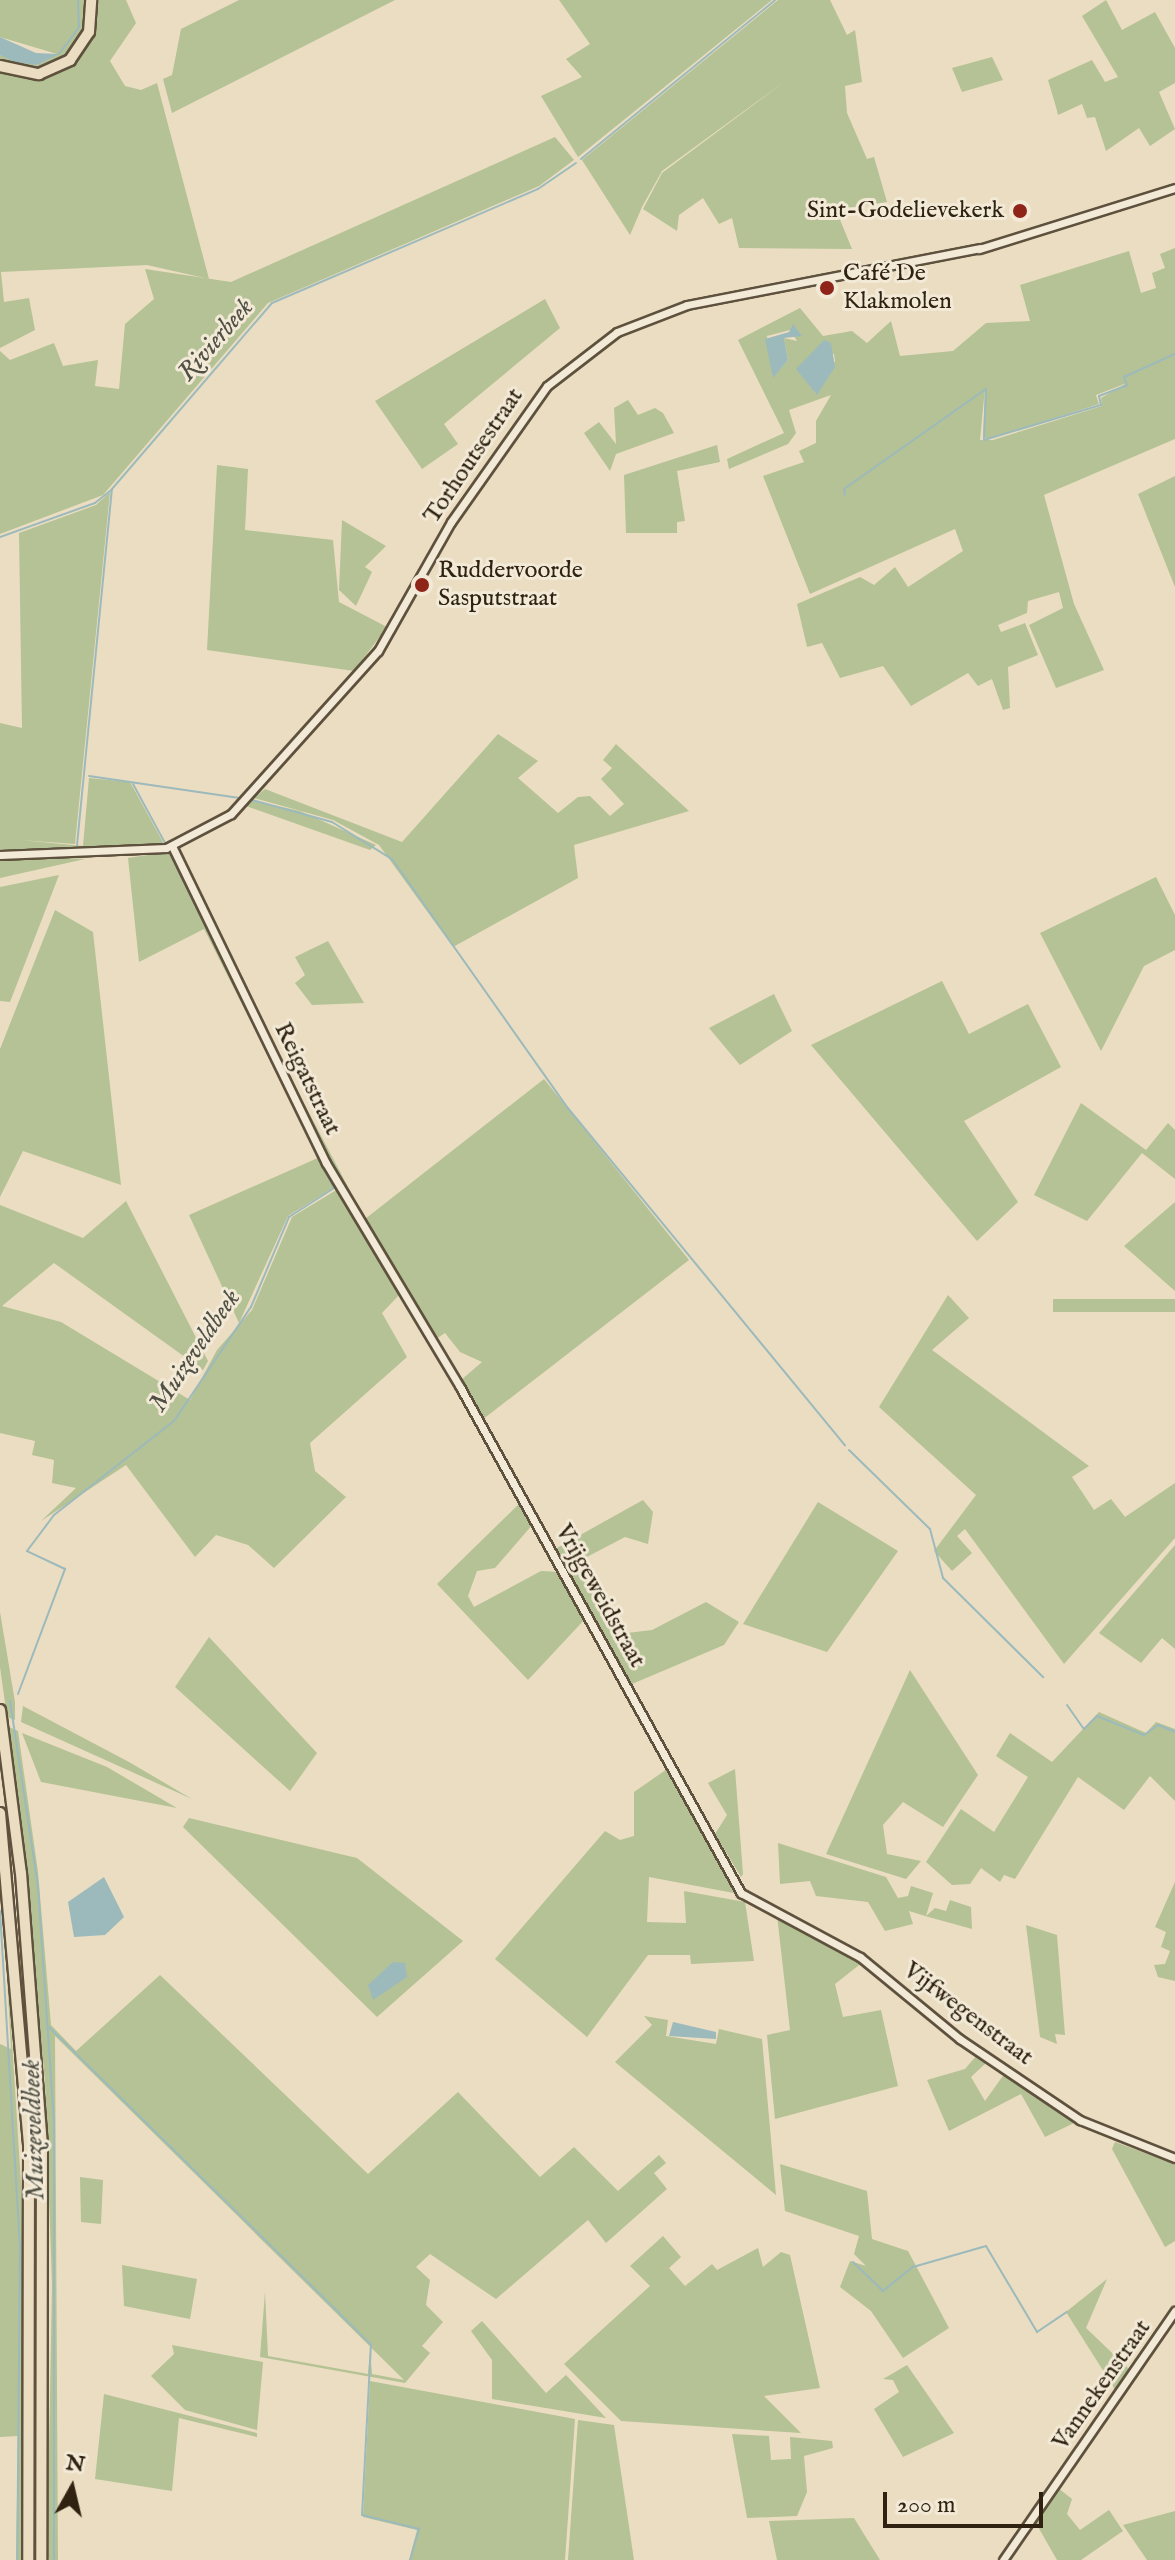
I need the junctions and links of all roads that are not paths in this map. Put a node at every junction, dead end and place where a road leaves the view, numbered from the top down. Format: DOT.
graph roads {
  1 [pos="91,0"];
  2 [pos="0,66"];
  3 [pos="1175,188"];
  4 [pos="169,847"];
  5 [pos="0,855"];
  6 [pos="420,1320"];
  7 [pos="0,1710"];
  8 [pos="0,1813"];
  9 [pos="741,1893"];
  10 [pos="1175,2158"];
  11 [pos="1175,2311"];
  12 [pos="28,2560"];
  13 [pos="41,2560"];
  14 [pos="1003,2560"];
  1 -- 2 [label="highway"];
  3 -- 4 [label="street, Torhoutsestraat"];
  4 -- 5 [label="street"];
  4 -- 6 [label="street, Reigatstraat"];
  6 -- 9 [label="street, Vrijgeweidstraat"];
  7 -- 13 [label="highway"];
  8 -- 12 [label="highway"];
  9 -- 10 [label="street, Vijfwegenstraat"];
  11 -- 14 [label="street, Vannekenstraat"];
}
